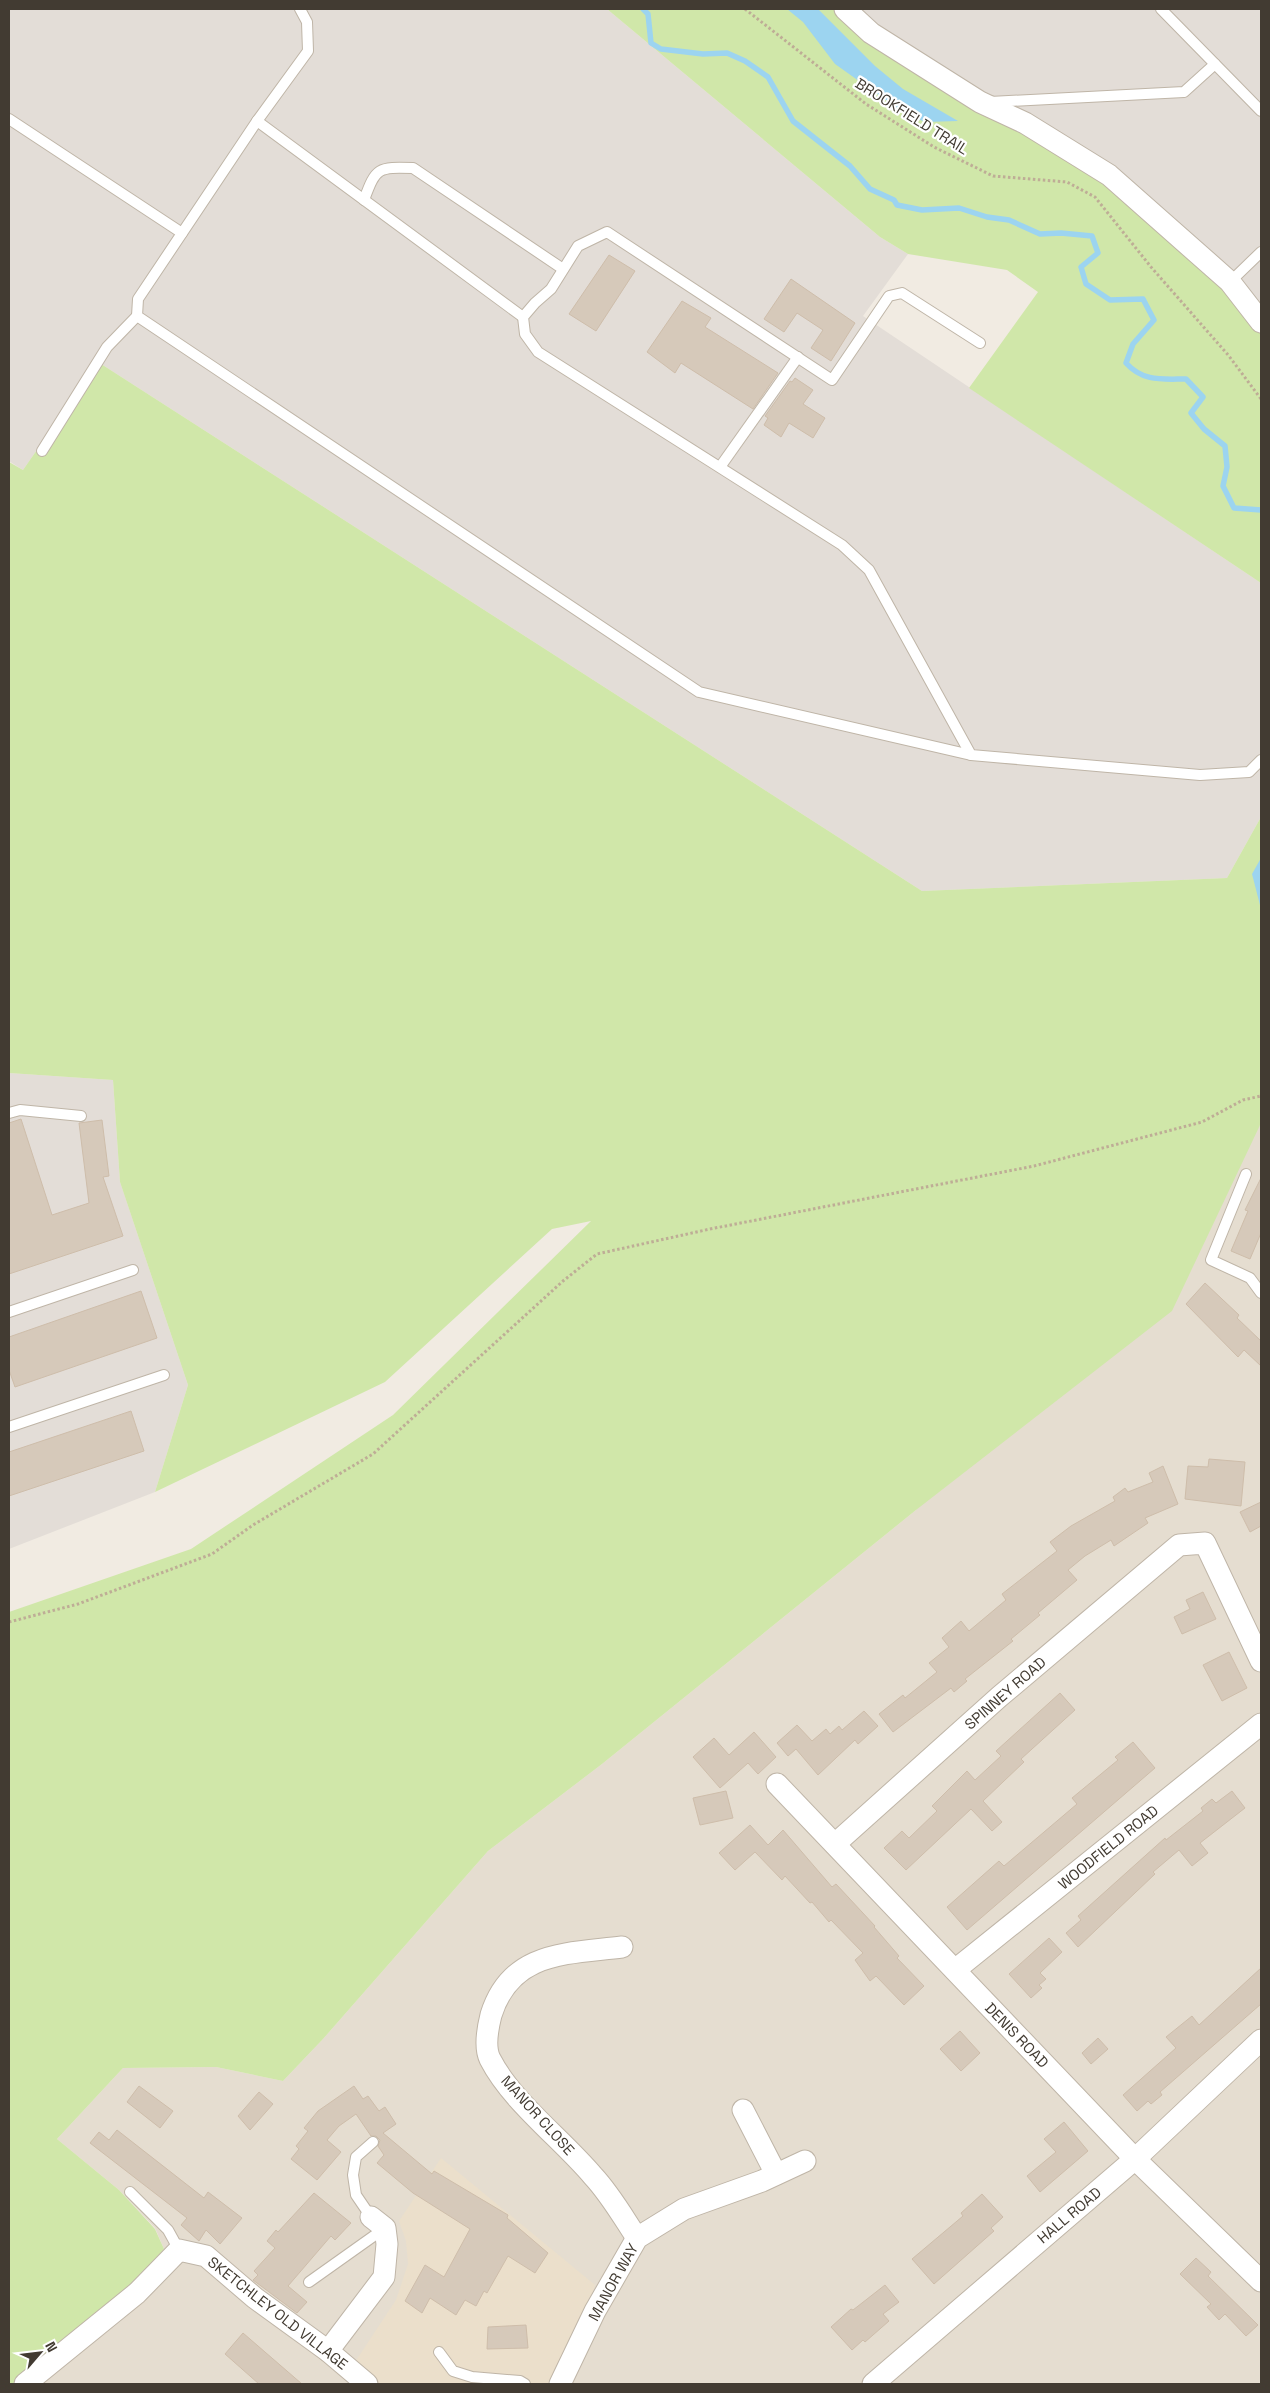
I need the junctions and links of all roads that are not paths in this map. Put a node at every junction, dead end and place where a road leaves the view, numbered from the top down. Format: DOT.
graph roads {
  1 [pos="300,9"];
  2 [pos="845,9"];
  3 [pos="1161,9"];
  4 [pos="1215,64"];
  5 [pos="980,102"];
  6 [pos="1261,112"];
  7 [pos="9,119"];
  8 [pos="258,121"];
  9 [pos="364,200"];
  10 [pos="182,233"];
  11 [pos="1261,252"];
  12 [pos="563,269"];
  13 [pos="1230,282"];
  14 [pos="136,316"];
  15 [pos="523,317"];
  16 [pos="1261,322"];
  17 [pos="980,343"];
  18 [pos="798,357"];
  19 [pos="42,451"];
  20 [pos="720,467"];
  21 [pos="971,755"];
  22 [pos="1261,760"];
  23 [pos="9,1113"];
  24 [pos="81,1116"];
  25 [pos="1246,1174"];
  26 [pos="133,1270"];
  27 [pos="1261,1293"];
  28 [pos="9,1312"];
  29 [pos="164,1375"];
  30 [pos="9,1427"];
  31 [pos="1261,1661"];
  32 [pos="1261,1724"];
  33 [pos="776,1784"];
  34 [pos="835,1844"];
  35 [pos="622,1946"];
  36 [pos="955,1970"];
  37 [pos="1261,2040"];
  38 [pos="743,2110"];
  39 [pos="373,2142"];
  40 [pos="1136,2159"];
  41 [pos="805,2161"];
  42 [pos="776,2174"];
  43 [pos="130,2192"];
  44 [pos="378,2222"];
  45 [pos="637,2238"];
  46 [pos="179,2250"];
  47 [pos="1261,2281"];
  48 [pos="309,2282"];
  49 [pos="328,2351"];
  50 [pos="439,2352"];
  51 [pos="25,2384"];
  52 [pos="367,2384"];
  53 [pos="525,2384"];
  54 [pos="560,2384"];
  55 [pos="872,2384"];
  1 -- 8 [label="lane"];
  2 -- 5 [label="street"];
  3 -- 4 [label="lane"];
  4 -- 5 [label="lane"];
  4 -- 6 [label="lane"];
  5 -- 13 [label="street"];
  7 -- 10 [label="lane"];
  8 -- 9 [label="lane"];
  8 -- 10 [label="lane"];
  9 -- 12 [label="lane"];
  9 -- 15 [label="lane"];
  10 -- 14 [label="lane"];
  11 -- 13 [label="lane"];
  12 -- 15 [label="lane"];
  12 -- 18 [label="lane"];
  13 -- 16 [label="street"];
  14 -- 19 [label="lane"];
  14 -- 21 [label="lane"];
  15 -- 20 [label="lane"];
  17 -- 18 [label="lane"];
  18 -- 20 [label="lane"];
  20 -- 21 [label="lane"];
  21 -- 22 [label="lane"];
  23 -- 24 [label="lane"];
  25 -- 27 [label="lane"];
  26 -- 28 [label="lane"];
  29 -- 30 [label="lane"];
  31 -- 34 [label="street, SPINNEY ROAD"];
  32 -- 36 [label="street, WOODFIELD ROAD"];
  33 -- 34 [label="street, DENIS ROAD"];
  34 -- 36 [label="street, DENIS ROAD"];
  35 -- 45 [label="street, MANOR CLOSE"];
  36 -- 40 [label="street, DENIS ROAD"];
  37 -- 40 [label="street, HALL ROAD"];
  38 -- 42 [label="street"];
  39 -- 44 [label="lane"];
  40 -- 47 [label="street, DENIS ROAD"];
  40 -- 55 [label="street, HALL ROAD"];
  41 -- 42 [label="street, MANOR WAY"];
  42 -- 45 [label="street, MANOR WAY"];
  43 -- 46 [label="lane"];
  44 -- 48 [label="lane"];
  44 -- 49 [label="street"];
  45 -- 54 [label="street, MANOR WAY"];
  46 -- 49 [label="street, SKETCHLEY OLD VILLAGE"];
  46 -- 51 [label="street"];
  49 -- 52 [label="street, SKETCHLEY OLD VILLAGE"];
  50 -- 53 [label="lane"];
}
